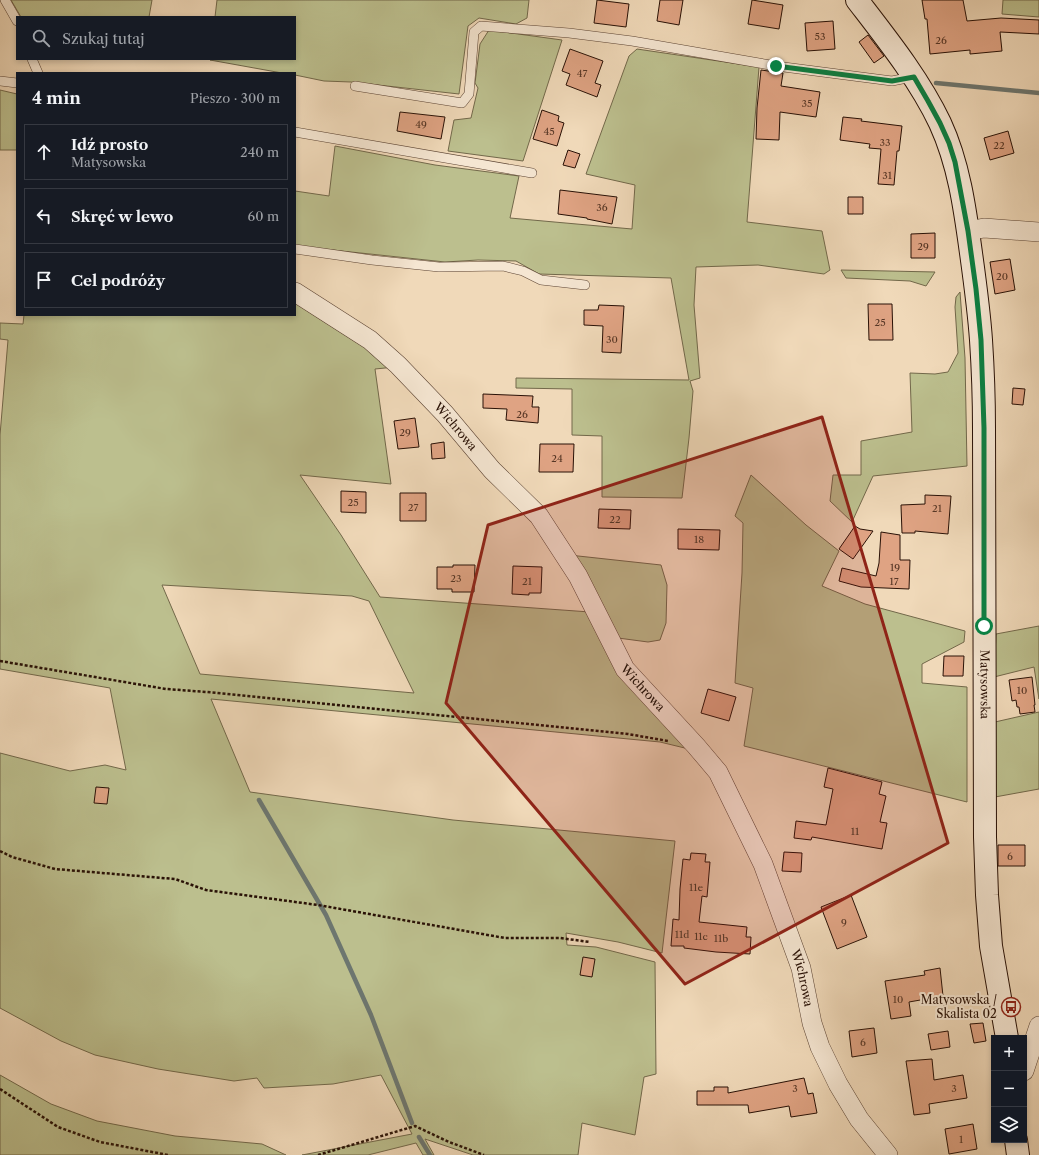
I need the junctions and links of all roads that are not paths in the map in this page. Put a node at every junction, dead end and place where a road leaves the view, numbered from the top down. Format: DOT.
graph roads {
  1 [pos="5,0"];
  2 [pos="858,0"];
  3 [pos="16,19"];
  4 [pos="32,60"];
  5 [pos="38,72"];
  6 [pos="914,77"];
  7 [pos="0,81"];
  8 [pos="16,83"];
  9 [pos="355,86"];
  10 [pos="296,132"];
  11 [pos="532,173"];
  12 [pos="968,231"];
  13 [pos="1039,232"];
  14 [pos="296,249"];
  15 [pos="585,285"];
  16 [pos="296,293"];
  17 [pos="1039,1026"];
  18 [pos="1006,1035"];
  19 [pos="1027,1062"];
  20 [pos="888,1155"];
  1 -- 3 [label="lane"];
  2 -- 6 [label="street, Matysowska"];
  4 -- 5 [label="lane"];
  6 -- 9 [label="lane"];
  6 -- 12 [label="street, Matysowska"];
  7 -- 8 [label="lane"];
  10 -- 11 [label="lane"];
  12 -- 13 [label="street"];
  12 -- 18 [label="street, Matysowska"];
  14 -- 15 [label="lane"];
  16 -- 20 [label="street, Wichrowa"];
  17 -- 19 [label="street"];
}
